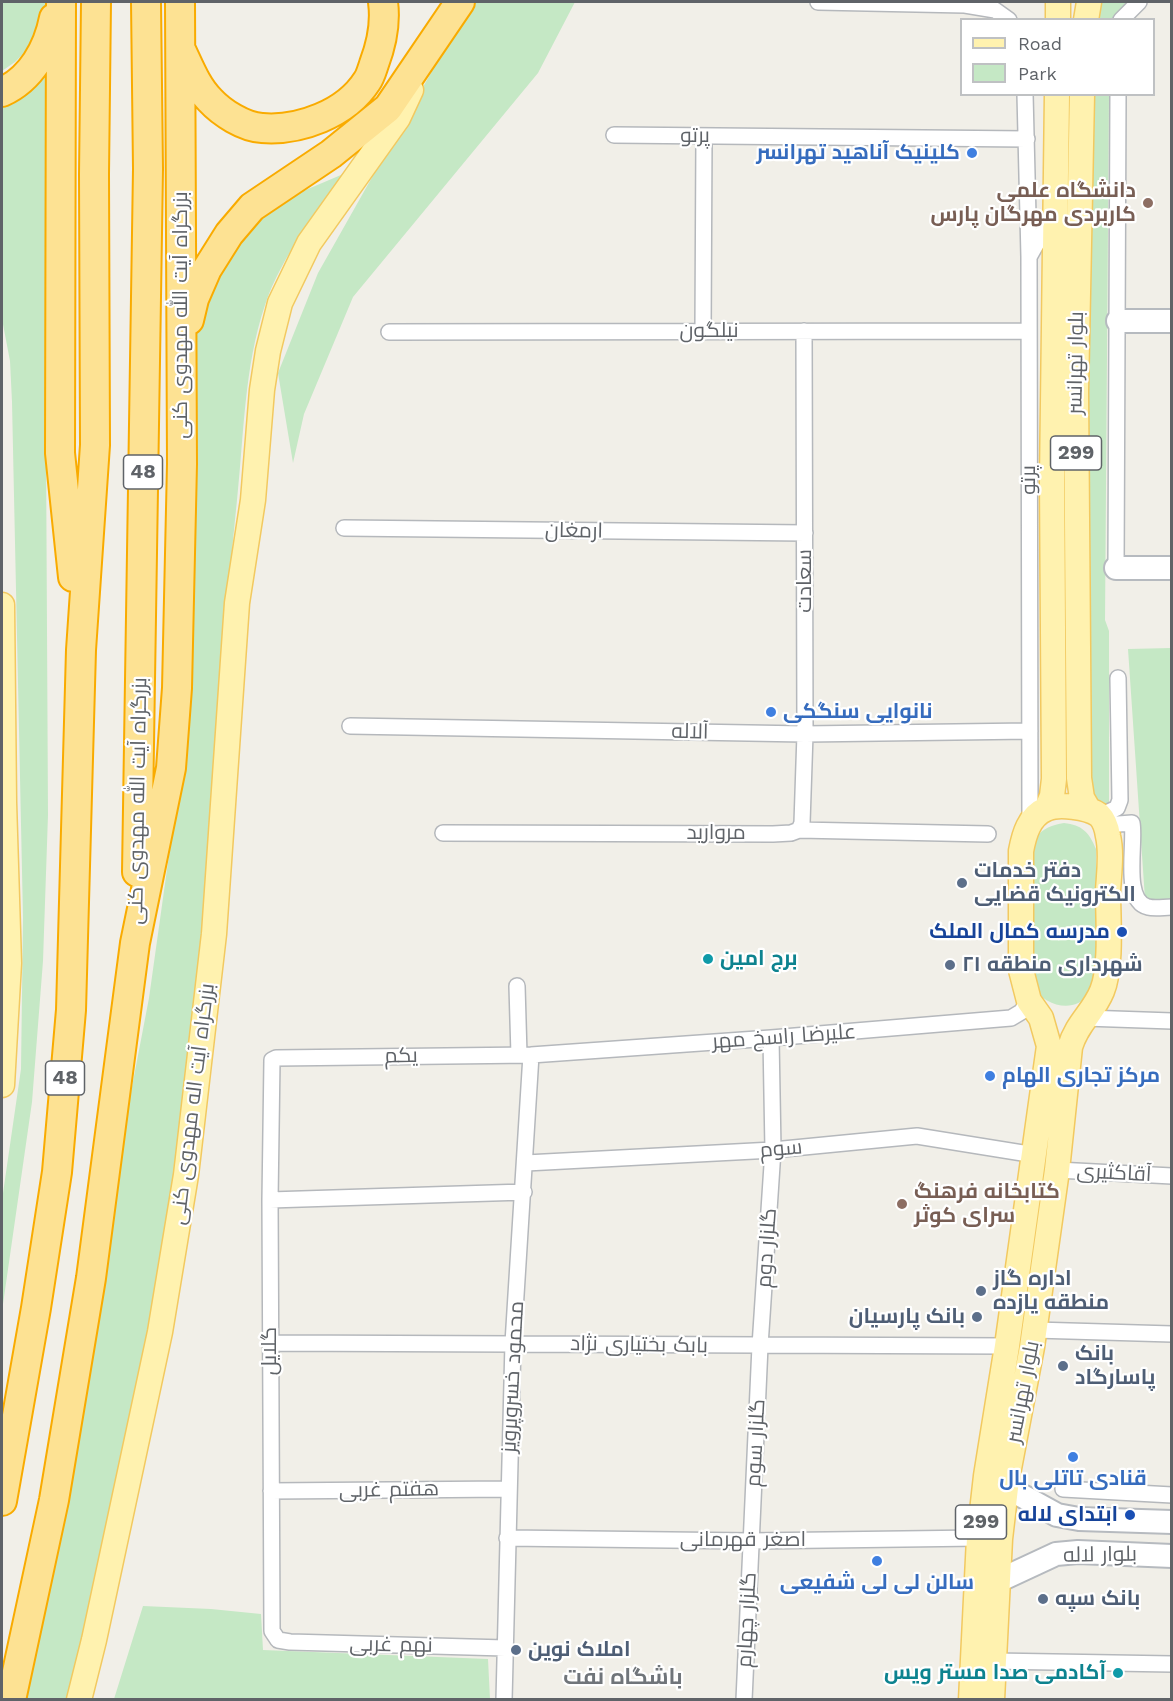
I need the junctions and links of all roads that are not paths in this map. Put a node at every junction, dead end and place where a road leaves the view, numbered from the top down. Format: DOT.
graph roads {
  1 [pos="59,2"];
  2 [pos="96,2"];
  3 [pos="147,2"];
  4 [pos="180,2"];
  5 [pos="383,2"];
  6 [pos="460,2"];
  7 [pos="818,2"];
  8 [pos="1058,2"];
  9 [pos="1089,2"];
  10 [pos="1139,2"];
  11 [pos="1007,18"];
  12 [pos="1058,18"];
  13 [pos="1086,18"];
  14 [pos="1123,18"];
  15 [pos="438,34"];
  16 [pos="180,49"];
  17 [pos="2,92"];
  18 [pos="1024,96"];
  19 [pos="1057,96"];
  20 [pos="1082,96"];
  21 [pos="1118,96"];
  22 [pos="615,135"];
  23 [pos="705,136"];
  24 [pos="1027,139"];
  25 [pos="1055,211"];
  26 [pos="1029,257"];
  27 [pos="1118,321"];
  28 [pos="1172,321"];
  29 [pos="703,331"];
  30 [pos="804,331"];
  31 [pos="1029,331"];
  32 [pos="389,333"];
  33 [pos="182,348"];
  34 [pos="344,528"];
  35 [pos="805,533"];
  36 [pos="1116,568"];
  37 [pos="1172,568"];
  38 [pos="2,605"];
  39 [pos="81,650"];
  40 [pos="1118,678"];
  41 [pos="350,726"];
  42 [pos="1030,731"];
  43 [pos="805,734"];
  44 [pos="1038,815"];
  45 [pos="1098,817"];
  46 [pos="799,830"];
  47 [pos="442,833"];
  48 [pos="988,834"];
  49 [pos="1172,907"];
  50 [pos="135,943"];
  51 [pos="517,986"];
  52 [pos="1035,1009"];
  53 [pos="1085,1018"];
  54 [pos="1172,1021"];
  55 [pos="771,1038"];
  56 [pos="525,1055"];
  57 [pos="272,1060"];
  58 [pos="2,1085"];
  59 [pos="773,1150"];
  60 [pos="1035,1155"];
  61 [pos="526,1163"];
  62 [pos="1057,1170"];
  63 [pos="1172,1176"];
  64 [pos="524,1192"];
  65 [pos="270,1200"];
  66 [pos="36,1308"];
  67 [pos="1035,1330"];
  68 [pos="1172,1334"];
  69 [pos="270,1343"];
  70 [pos="513,1344"];
  71 [pos="760,1346"];
  72 [pos="1007,1346"];
  73 [pos="2,1390"];
  74 [pos="1006,1487"];
  75 [pos="508,1489"];
  76 [pos="1063,1490"];
  77 [pos="271,1491"];
  78 [pos="1172,1496"];
  79 [pos="2,1501"];
  80 [pos="1172,1522"];
  81 [pos="507,1538"];
  82 [pos="979,1538"];
  83 [pos="751,1540"];
  84 [pos="1172,1556"];
  85 [pos="998,1581"];
  86 [pos="278,1640"];
  87 [pos="505,1648"];
  88 [pos="994,1661"];
  89 [pos="1172,1665"];
  90 [pos="11,1699"];
  91 [pos="79,1700"];
  92 [pos="504,1700"];
  93 [pos="744,1700"];
  94 [pos="971,1700"];
  95 [pos="992,1700"];
  1 -- 17 [label="highway"];
  1 -- 39 [label="highway"];
  2 -- 39 [label="highway, 48"];
  3 -- 50 [label="highway, بزرگراه آیت الله مهدوی کنی / 48"];
  4 -- 16 [label="highway, بزرگراه آیت الله مهدوی کنی"];
  5 -- 16 [label="highway"];
  6 -- 15 [label="highway"];
  7 -- 11 [label="street"];
  8 -- 12 [label="main road"];
  9 -- 13 [label="main road"];
  10 -- 14 [label="street"];
  15 -- 33 [label="highway"];
  15 -- 91 [label="main road, بزرگراه آیت اله مهدوی کنی"];
  16 -- 33 [label="highway, بزرگراه آیت الله مهدوی کنی"];
  18 -- 24 [label="street, پرتو"];
  19 -- 25 [label="main road, بلوار تهرانسر / 299"];
  20 -- 45 [label="main road, بلوار تهرانسر / 299"];
  21 -- 27 [label="street"];
  22 -- 23 [label="street, پرتو"];
  23 -- 24 [label="street, پرتو"];
  23 -- 29 [label="street"];
  24 -- 26 [label="street, پرتو"];
  25 -- 26 [label="street"];
  25 -- 44 [label="main road, بلوار تهرانسر / 299"];
  26 -- 31 [label="street, پرتو"];
  27 -- 28 [label="main road"];
  27 -- 36 [label="street"];
  29 -- 30 [label="street, نیلگون"];
  29 -- 32 [label="street, نیلگون"];
  30 -- 31 [label="street, نیلگون"];
  30 -- 35 [label="street, سعادت"];
  31 -- 42 [label="street, پرتو"];
  33 -- 50 [label="highway, بزرگراه آیت الله مهدوی کنی"];
  34 -- 35 [label="street, ارمغان"];
  35 -- 43 [label="street, سعادت"];
  36 -- 37 [label="main road"];
  38 -- 58 [label="main road"];
  39 -- 66 [label="highway, 48"];
  40 -- 45 [label="street"];
  41 -- 43 [label="street, آلاله"];
  42 -- 43 [label="street, آلاله"];
  42 -- 44 [label="street, پرتو"];
  43 -- 46 [label="street, سعادت"];
  44 -- 45 [label="main road"];
  44 -- 52 [label="main road, بلوار تهرانسر"];
  45 -- 49 [label="street"];
  45 -- 53 [label="main road, بلوار تهرانسر"];
  46 -- 47 [label="street, مروارید"];
  46 -- 48 [label="street, مروارید"];
  50 -- 90 [label="highway, 48"];
  51 -- 56 [label="street, محمود خسروپرویز"];
  52 -- 53 [label="main road"];
  52 -- 55 [label="street, علیرضا راسخ مهر"];
  52 -- 60 [label="main road, بلوار تهرانسر / 299"];
  53 -- 54 [label="street"];
  53 -- 62 [label="main road, بلوار تهرانسر / 299"];
  55 -- 56 [label="street, علیرضا راسخ مهر"];
  55 -- 59 [label="street, گلزار دوم"];
  56 -- 57 [label="street, یکم"];
  56 -- 61 [label="street, محمود خسروپرویز"];
  57 -- 65 [label="street, گلایل"];
  59 -- 60 [label="street, سوم"];
  59 -- 61 [label="street, سوم"];
  59 -- 71 [label="street, گلزار دوم"];
  60 -- 72 [label="main road, بلوار تهرانسر / 299"];
  61 -- 64 [label="street, محمود خسروپرویز"];
  62 -- 63 [label="street, آقاکثیری"];
  62 -- 67 [label="main road, بلوار تهرانسر / 299"];
  64 -- 65 [label="street"];
  64 -- 70 [label="street, محمود خسروپرویز"];
  65 -- 69 [label="street, گلایل"];
  66 -- 73 [label="highway"];
  66 -- 79 [label="highway, 48"];
  67 -- 68 [label="street"];
  67 -- 74 [label="main road, بلوار تهرانسر / 299"];
  69 -- 70 [label="street, بابک بختیاری نژاد"];
  69 -- 77 [label="street, گلایل"];
  70 -- 71 [label="street, بابک بختیاری نژاد"];
  70 -- 75 [label="street, محمود خسروپرویز"];
  71 -- 72 [label="street, بابک بختیاری نژاد"];
  71 -- 83 [label="street, گلزار سوم"];
  72 -- 82 [label="main road, بلوار تهرانسر / 299"];
  74 -- 80 [label="main road, بلوار لاله"];
  74 -- 85 [label="main road, بلوار تهرانسر"];
  75 -- 77 [label="street, هفتم غربی"];
  75 -- 81 [label="street, محمود خسروپرویز"];
  76 -- 78 [label="street"];
  77 -- 86 [label="street, گلایل"];
  81 -- 83 [label="street, اصغر قهرمانی"];
  81 -- 87 [label="street, محمود خسروپرویز"];
  82 -- 83 [label="street, اصغر قهرمانی"];
  82 -- 94 [label="main road, بلوار تهرانسر / 299"];
  83 -- 93 [label="street, گلزار چهارم"];
  84 -- 85 [label="main road, بلوار لاله"];
  85 -- 88 [label="main road, بلوار تهرانسر"];
  86 -- 87 [label="street, نهم غربی"];
  87 -- 92 [label="street, محمود خسروپرویز"];
  88 -- 89 [label="street"];
  88 -- 95 [label="main road, بلوار تهرانسر"];
}
